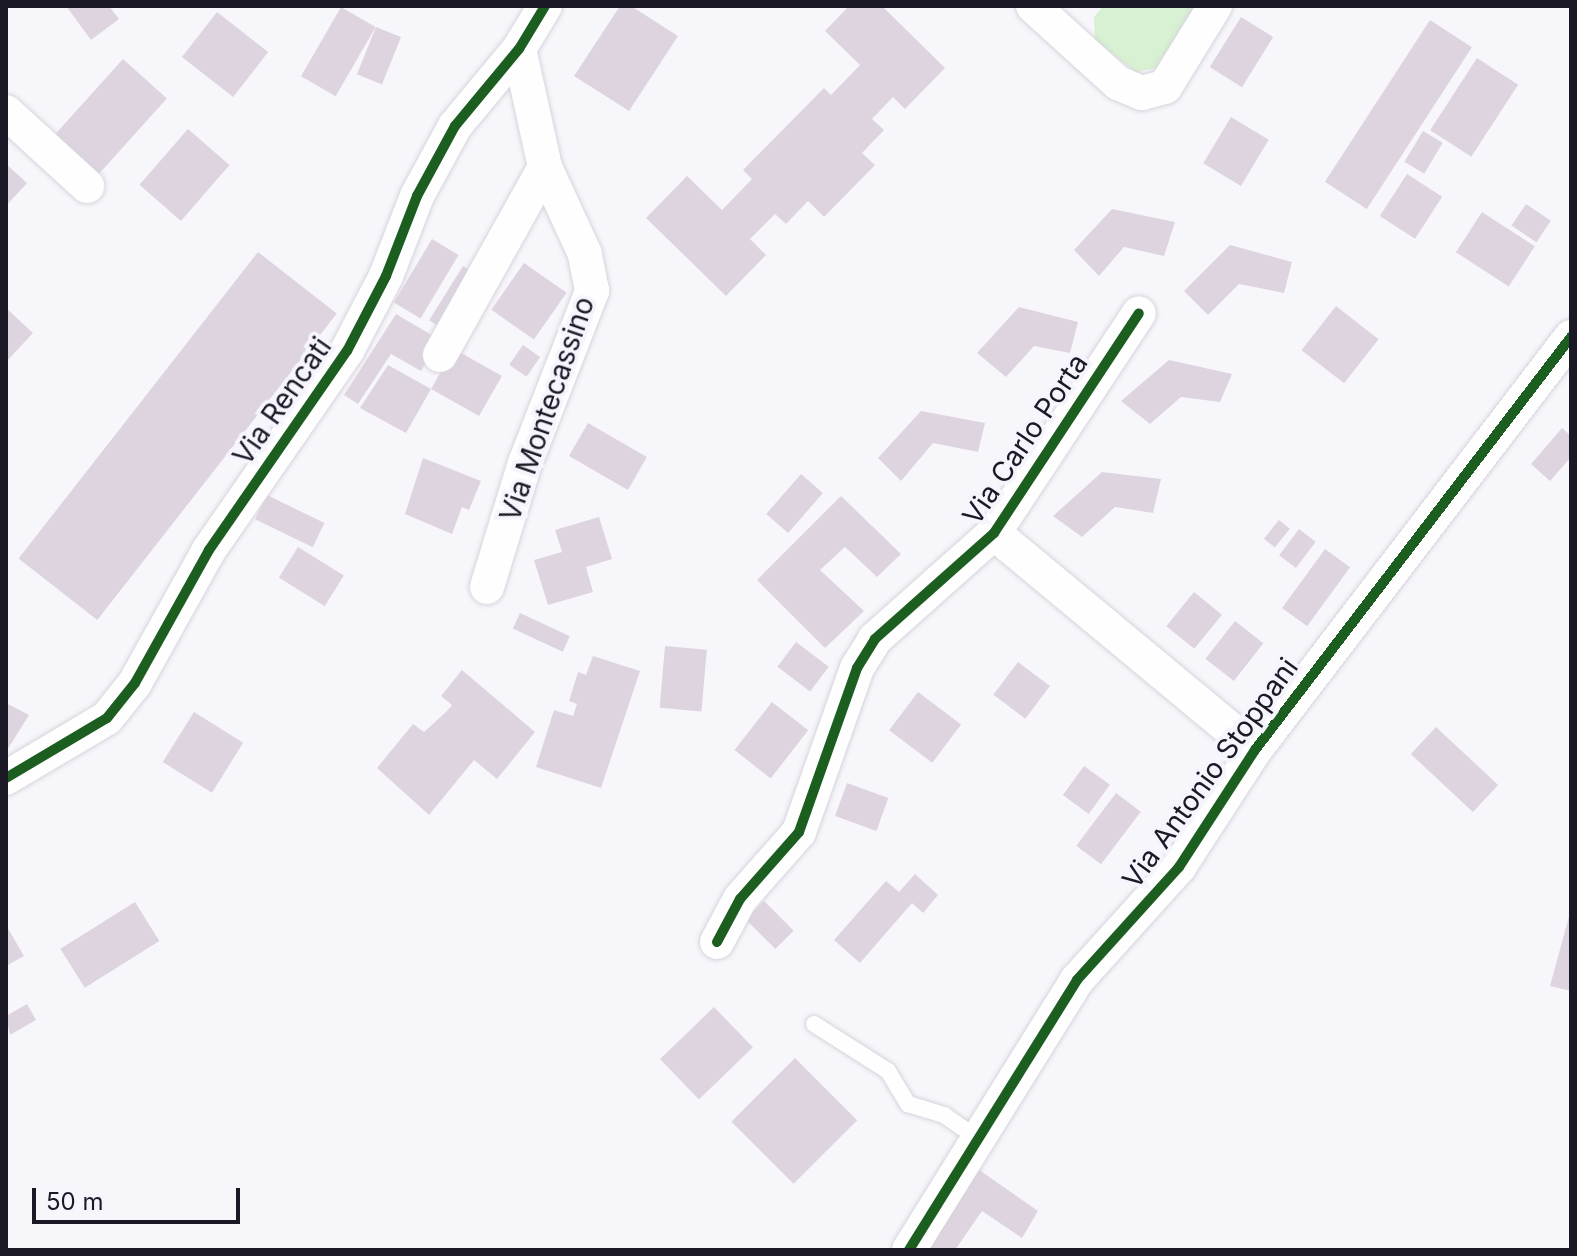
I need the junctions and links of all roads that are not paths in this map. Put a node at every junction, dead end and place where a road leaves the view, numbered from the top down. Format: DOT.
graph roads {
  1 [pos="545,6"];
  2 [pos="1033,6"];
  3 [pos="1215,6"];
  4 [pos="519,49"];
  5 [pos="6,112"];
  6 [pos="545,167"];
  7 [pos="87,186"];
  8 [pos="1139,313"];
  9 [pos="1571,337"];
  10 [pos="440,355"];
  11 [pos="994,533"];
  12 [pos="487,587"];
  13 [pos="1255,750"];
  14 [pos="6,778"];
  15 [pos="717,942"];
  16 [pos="814,1024"];
  17 [pos="975,1137"];
  18 [pos="909,1250"];
  1 -- 4 [label="street, Via Rencati"];
  2 -- 3 [label="street"];
  4 -- 6 [label="street, Via Montecassino"];
  4 -- 14 [label="street, Via Rencati"];
  5 -- 7 [label="street"];
  6 -- 10 [label="street"];
  6 -- 12 [label="street, Via Montecassino"];
  8 -- 11 [label="street, Via Carlo Porta"];
  9 -- 13 [label="street, Via Antonio Stoppani"];
  11 -- 13 [label="street, Via Carlo Porta"];
  11 -- 15 [label="street, Via Carlo Porta"];
  13 -- 17 [label="street, Via Antonio Stoppani"];
  16 -- 17 [label="lane"];
  17 -- 18 [label="street, Via Antonio Stoppani"];
}
